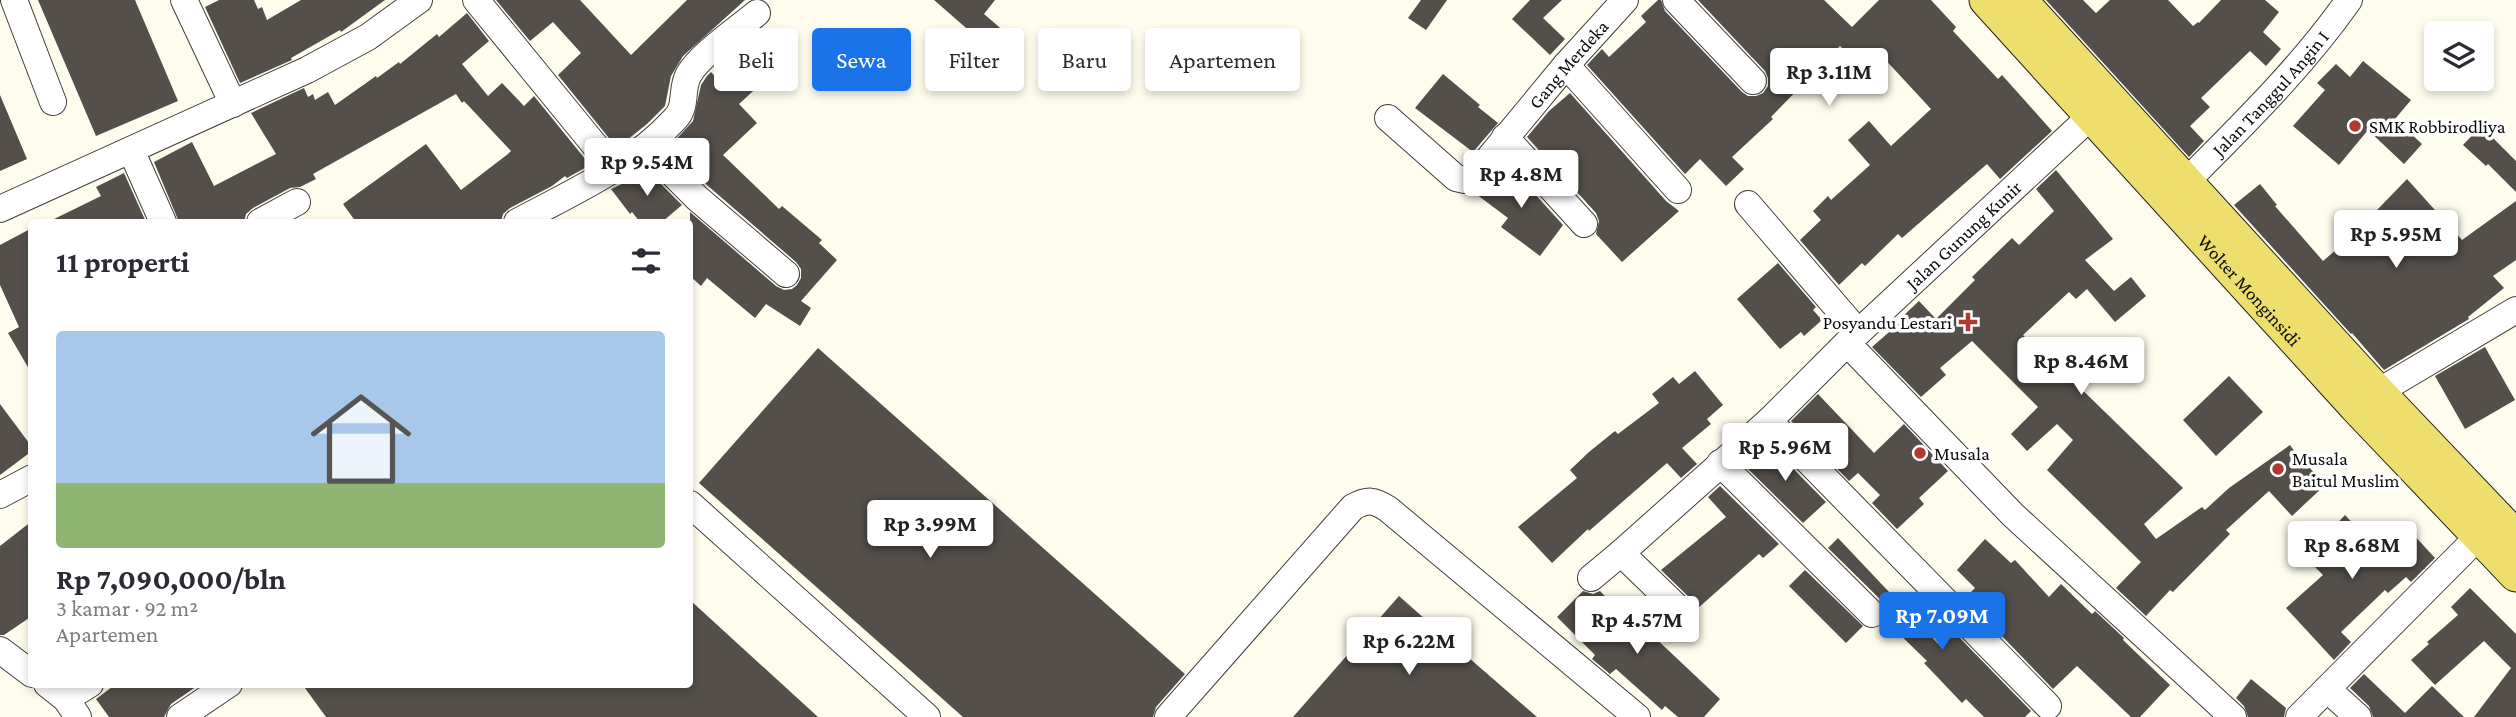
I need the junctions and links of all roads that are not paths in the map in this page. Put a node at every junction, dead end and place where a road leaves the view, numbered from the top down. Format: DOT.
graph roads {
  1 [pos="14,0"];
  2 [pos="184,0"];
  3 [pos="419,0"];
  4 [pos="476,0"];
  5 [pos="1625,0"];
  6 [pos="1676,0"];
  7 [pos="1986,0"];
  8 [pos="2020,0"];
  9 [pos="2349,0"];
  10 [pos="757,13"];
  11 [pos="1566,65"];
  12 [pos="1753,81"];
  13 [pos="53,102"];
  14 [pos="233,103"];
  15 [pos="2091,117"];
  16 [pos="1388,118"];
  17 [pos="1505,137"];
  18 [pos="647,148"];
  19 [pos="131,150"];
  20 [pos="615,170"];
  21 [pos="2187,181"];
  22 [pos="1678,190"];
  23 [pos="297,202"];
  24 [pos="1748,204"];
  25 [pos="0,209"];
  26 [pos="162,219"];
  27 [pos="266,219"];
  28 [pos="523,219"];
  29 [pos="1584,224"];
  30 [pos="786,274"];
  31 [pos="2516,310"];
  32 [pos="1853,337"];
  33 [pos="2378,392"];
  34 [pos="1769,421"];
  35 [pos="1720,463"];
  36 [pos="28,480"];
  37 [pos="0,495"];
  38 [pos="693,508"];
  39 [pos="2478,537"];
  40 [pos="2516,537"];
  41 [pos="1621,552"];
  42 [pos="2516,575"];
  43 [pos="1591,578"];
  44 [pos="1681,611"];
  45 [pos="1872,614"];
  46 [pos="0,650"];
  47 [pos="28,671"];
  48 [pos="84,688"];
  49 [pos="223,688"];
  50 [pos="2327,689"];
  51 [pos="64,700"];
  52 [pos="2048,706"];
  53 [pos="180,717"];
  54 [pos="927,717"];
  55 [pos="1168,717"];
  56 [pos="1637,717"];
  57 [pos="2232,717"];
  58 [pos="2299,717"];
  59 [pos="2357,717"];
  1 -- 13 [label="street"];
  2 -- 14 [label="street"];
  3 -- 14 [label="street"];
  4 -- 20 [label="street"];
  5 -- 11 [label="street, Gang Merdeka"];
  6 -- 12 [label="street"];
  7 -- 15 [label="main road, Wolter Monginsidi"];
  8 -- 21 [label="main road, Wolter Monginsidi"];
  9 -- 21 [label="street, Jalan Tanggul Angin I"];
  10 -- 18 [label="street"];
  11 -- 17 [label="street, Gang Merdeka"];
  11 -- 22 [label="street"];
  14 -- 19 [label="street"];
  15 -- 32 [label="street, Jalan Gunung Kunir"];
  15 -- 39 [label="main road, Wolter Monginsidi"];
  16 -- 17 [label="street, Gang Merdeka"];
  17 -- 29 [label="street"];
  18 -- 20 [label="street"];
  18 -- 30 [label="street"];
  19 -- 25 [label="street"];
  19 -- 26 [label="street"];
  20 -- 28 [label="street"];
  21 -- 33 [label="main road, Wolter Monginsidi"];
  23 -- 27 [label="street"];
  24 -- 32 [label="street"];
  31 -- 33 [label="street"];
  32 -- 34 [label="street, Jalan Gunung Kunir"];
  32 -- 57 [label="street"];
  33 -- 40 [label="main road, Wolter Monginsidi"];
  34 -- 35 [label="street, Jalan Gunung Kunir"];
  34 -- 52 [label="street"];
  35 -- 41 [label="street, Jalan Gunung Kunir"];
  35 -- 45 [label="street"];
  36 -- 37 [label="street"];
  38 -- 54 [label="street"];
  39 -- 42 [label="main road, Wolter Monginsidi"];
  39 -- 50 [label="street"];
  41 -- 43 [label="street, Jalan Gunung Kunir"];
  41 -- 44 [label="street"];
  46 -- 47 [label="street"];
  48 -- 51 [label="street"];
  49 -- 53 [label="street"];
  50 -- 58 [label="street"];
  50 -- 59 [label="street"];
  55 -- 56 [label="street"];
}
